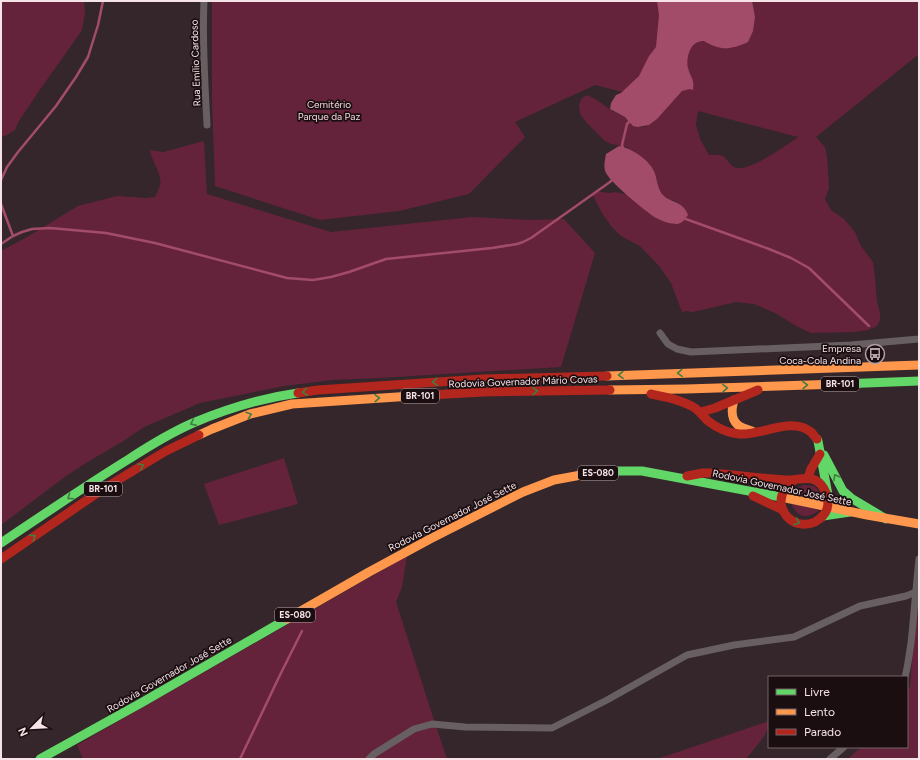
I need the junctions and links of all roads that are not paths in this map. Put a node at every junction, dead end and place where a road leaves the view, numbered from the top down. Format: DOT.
graph roads {
  1 [pos="204,1"];
  2 [pos="207,125"];
  3 [pos="660,333"];
  4 [pos="919,339"];
  5 [pos="918,360"];
  6 [pos="803,368"];
  7 [pos="919,381"];
  8 [pos="766,386"];
  9 [pos="686,389"];
  10 [pos="632,390"];
  11 [pos="734,400"];
  12 [pos="692,407"];
  13 [pos="701,412"];
  14 [pos="756,432"];
  15 [pos="819,450"];
  16 [pos="678,477"];
  17 [pos="808,478"];
  18 [pos="794,480"];
  19 [pos="736,488"];
  20 [pos="828,495"];
  21 [pos="781,497"];
  22 [pos="828,507"];
  23 [pos="783,510"];
  24 [pos="850,512"];
  25 [pos="823,516"];
  26 [pos="886,519"];
  27 [pos="919,524"];
  28 [pos="1,543"];
  29 [pos="1,559"];
  30 [pos="919,559"];
  31 [pos="916,592"];
  32 [pos="905,676"];
  33 [pos="843,748"];
  34 [pos="40,759"];
  35 [pos="369,759"];
  36 [pos="830,759"];
  1 -- 2 [label="street, Rua Emílio Cardoso"];
  3 -- 4 [label="street"];
  5 -- 6 [label="main road, Rodovia Governador Mário Covas / BR-101"];
  6 -- 9 [label="main road"];
  6 -- 28 [label="main road, Rodovia Governador Mário Covas / BR-101, one-way"];
  8 -- 7 [label="main road, Rodovia Governador Mário Covas / BR-101, one-way"];
  9 -- 8 [label="main road, Rodovia Governador Mário Covas / BR-101, one-way"];
  8 -- 11 [label="main road"];
  9 -- 10 [label="main road, Rodovia Governador Mário Covas / BR-101"];
  9 -- 12 [label="main road"];
  10 -- 12 [label="main road"];
  29 -- 10 [label="main road, Rodovia Governador Mário Covas / BR-101, one-way"];
  11 -- 13 [label="main road"];
  11 -- 14 [label="main road"];
  12 -- 13 [label="main road"];
  13 -- 14 [label="main road"];
  14 -- 15 [label="main road"];
  15 -- 17 [label="main road"];
  15 -- 20 [label="main road"];
  26 -- 15 [label="main road, one-way"];
  16 -- 18 [label="main road"];
  16 -- 19 [label="main road, Rodovia Governador José Sette / ES-080"];
  16 -- 34 [label="main road, Rodovia Governador José Sette / ES-080"];
  17 -- 18 [label="main road"];
  17 -- 20 [label="main road"];
  18 -- 21 [label="main road"];
  19 -- 21 [label="main road, Rodovia Governador José Sette / ES-080"];
  19 -- 23 [label="main road"];
  20 -- 22 [label="main road"];
  21 -- 22 [label="main road, Rodovia Governador José Sette / ES-080"];
  21 -- 23 [label="main road"];
  22 -- 24 [label="main road, Rodovia Governador José Sette / ES-080"];
  22 -- 25 [label="main road"];
  23 -- 25 [label="main road, one-way"];
  24 -- 25 [label="main road"];
  24 -- 26 [label="main road, Rodovia Governador José Sette / ES-080"];
  26 -- 27 [label="main road, Rodovia Governador José Sette / ES-080"];
  30 -- 31 [label="street"];
  31 -- 32 [label="street"];
  31 -- 35 [label="street"];
  33 -- 36 [label="street"];
}
